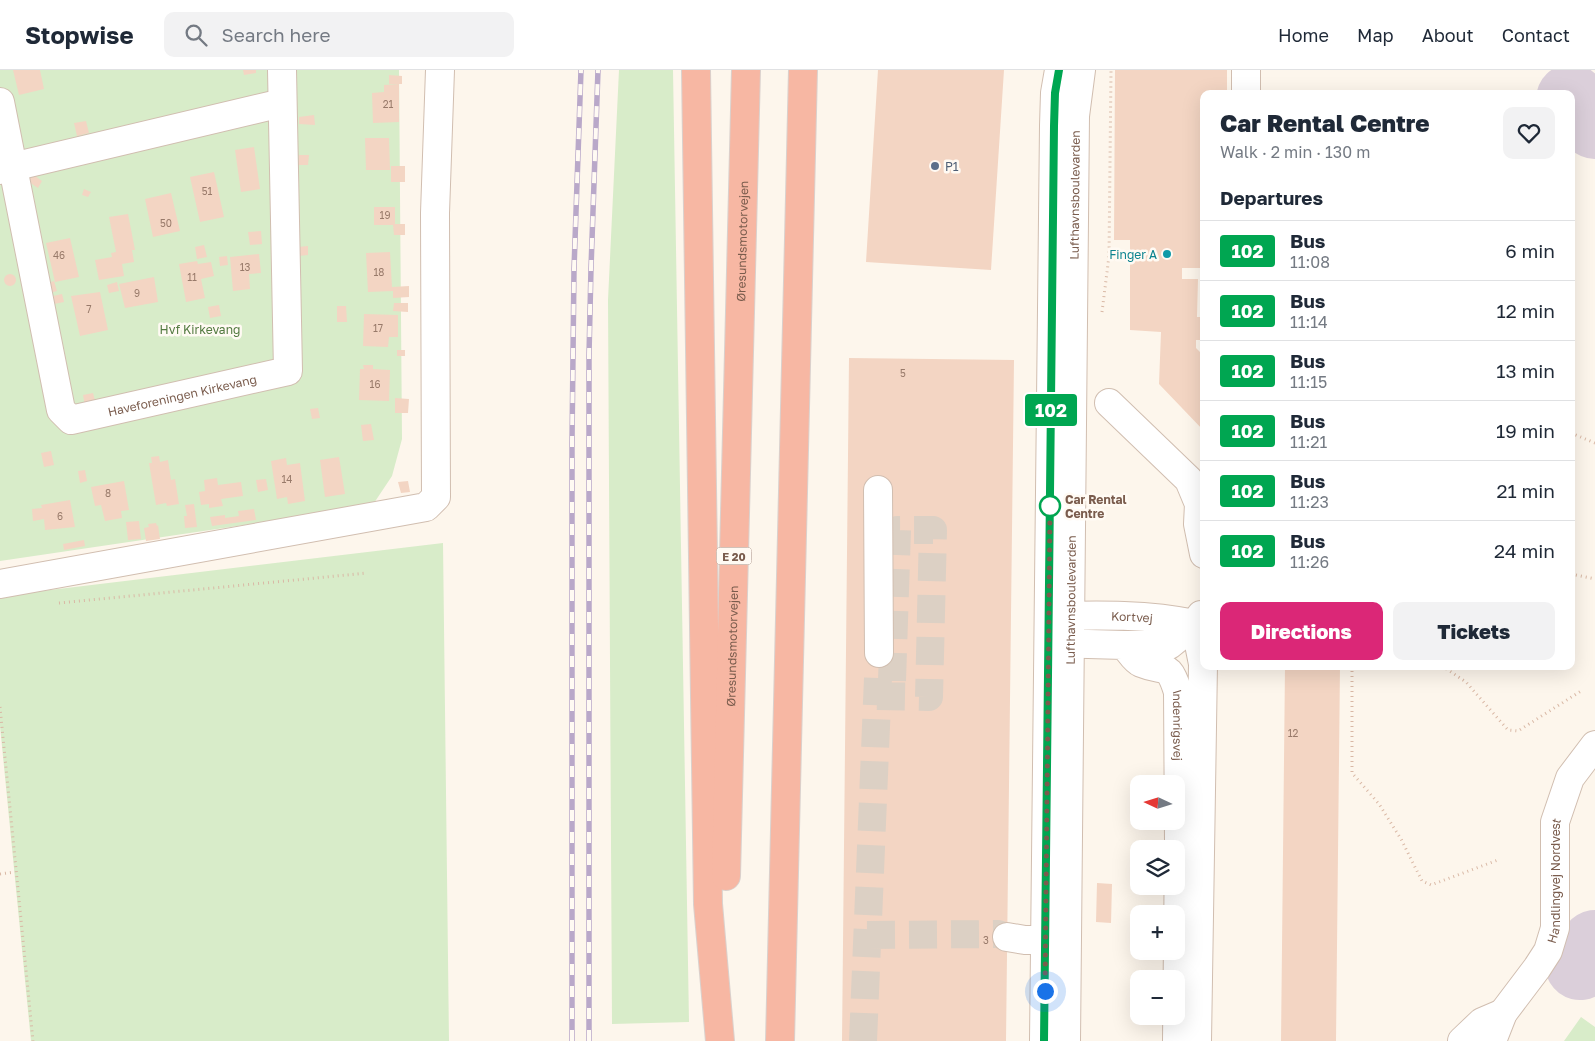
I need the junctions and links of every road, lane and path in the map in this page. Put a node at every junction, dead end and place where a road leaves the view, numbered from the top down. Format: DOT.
graph roads {
  1 [pos="282,70"];
  2 [pos="440,70"];
  3 [pos="696,70"];
  4 [pos="746,70"];
  5 [pos="803,70"];
  6 [pos="1059,70"];
  7 [pos="1080,70"];
  8 [pos="1246,70"];
  9 [pos="1246,90"];
  10 [pos="0,102"];
  11 [pos="282,103"];
  12 [pos="6,169"];
  13 [pos="1117,411"];
  14 [pos="1575,436"];
  15 [pos="1595,443"];
  16 [pos="878,490"];
  17 [pos="1200,534"];
  18 [pos="367,574"];
  19 [pos="1575,575"];
  20 [pos="1595,579"];
  21 [pos="0,584"];
  22 [pos="50,604"];
  23 [pos="1059,616"];
  24 [pos="1199,618"];
  25 [pos="1059,643"];
  26 [pos="1124,645"];
  27 [pos="879,653"];
  28 [pos="1203,670"];
  29 [pos="1352,670"];
  30 [pos="1448,670"];
  31 [pos="1582,691"];
  32 [pos="0,707"];
  33 [pos="1595,745"];
  34 [pos="1498,860"];
  35 [pos="15,872"];
  36 [pos="0,874"];
  37 [pos="1007,936"];
  38 [pos="1056,940"];
  39 [pos="1503,1013"];
  40 [pos="33,1041"];
  41 [pos="721,1041"];
  42 [pos="780,1041"];
  43 [pos="1044,1041"];
  44 [pos="1066,1041"];
  45 [pos="1177,1041"];
  46 [pos="1197,1041"];
  47 [pos="1462,1041"];
  48 [pos="1492,1041"];
  1 -- 11 [label="street, Haveforeningen Kirkevang"];
  2 -- 21 [label="street"];
  3 -- 41 [label="highway"];
  4 -- 41 [label="highway, Øresundsmotorvejen / E 20"];
  5 -- 42 [label="highway"];
  6 -- 23 [label="street, Lufthavnsboulevarden"];
  7 -- 23 [label="street, Lufthavnsboulevarden"];
  8 -- 9 [label="street"];
  10 -- 12 [label="street, Haveforeningen Kirkevang"];
  11 -- 12 [label="street"];
  11 -- 12 [label="street, Haveforeningen Kirkevang"];
  13 -- 17 [label="street"];
  14 -- 15 [label="path"];
  16 -- 27 [label="street"];
  18 -- 22 [label="path"];
  19 -- 20 [label="path"];
  23 -- 24 [label="street, Kortvej"];
  23 -- 25 [label="street, Lufthavnsboulevarden"];
  24 -- 26 [label="street"];
  25 -- 26 [label="street"];
  25 -- 38 [label="street, Lufthavnsboulevarden"];
  26 -- 45 [label="street, Indenrigsvej"];
  28 -- 46 [label="street, Indenrigsvej"];
  29 -- 34 [label="path"];
  30 -- 31 [label="path"];
  32 -- 35 [label="path"];
  33 -- 39 [label="street, Handlingvej Nordvest"];
  35 -- 36 [label="path"];
  35 -- 40 [label="path"];
  37 -- 38 [label="street"];
  38 -- 43 [label="street, Lufthavnsboulevarden"];
  38 -- 44 [label="street, Lufthavnsboulevarden"];
  39 -- 47 [label="street"];
  39 -- 48 [label="street"];
}
